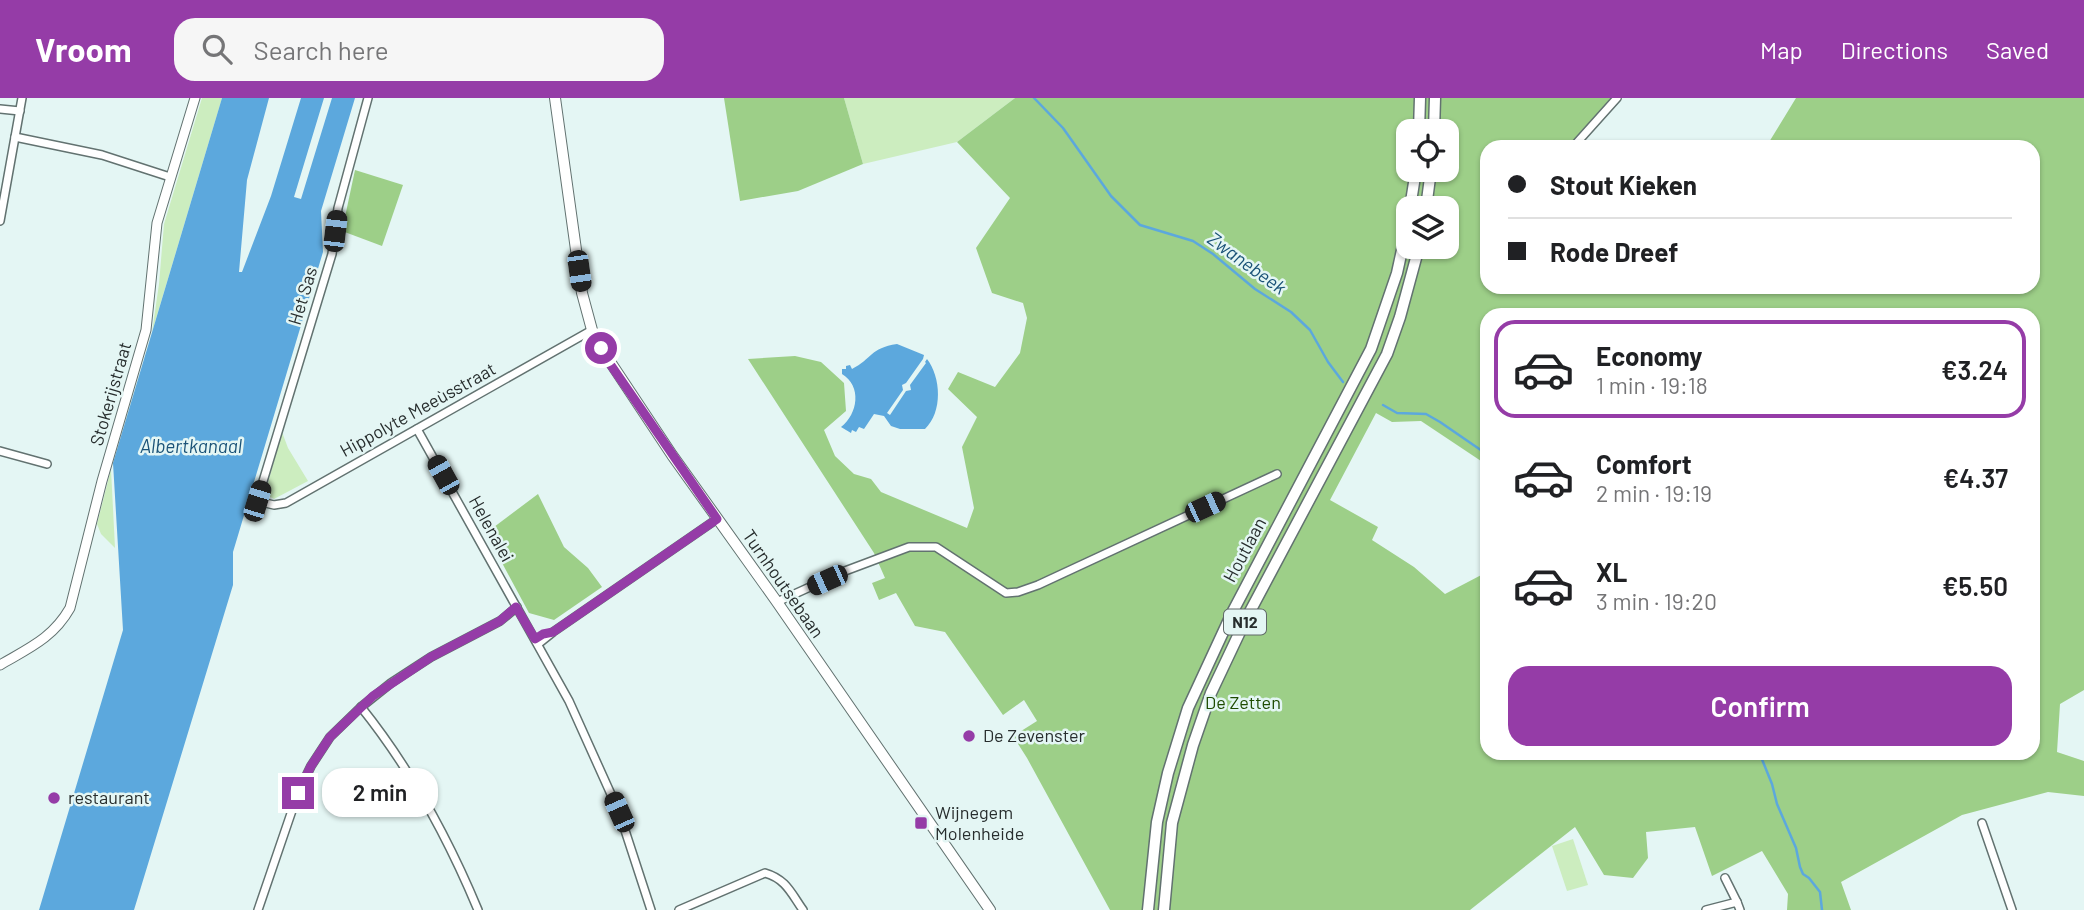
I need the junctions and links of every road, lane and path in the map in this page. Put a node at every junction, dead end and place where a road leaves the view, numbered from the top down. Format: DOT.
graph roads {
  1 [pos="22,98"];
  2 [pos="195,98"];
  3 [pos="368,98"];
  4 [pos="555,98"];
  5 [pos="1420,98"];
  6 [pos="1435,98"];
  7 [pos="1616,98"];
  8 [pos="0,109"];
  9 [pos="20,111"];
  10 [pos="1419,119"];
  11 [pos="1434,119"];
  12 [pos="15,137"];
  13 [pos="1579,140"];
  14 [pos="170,177"];
  15 [pos="0,221"];
  16 [pos="1400,259"];
  17 [pos="1416,259"];
  18 [pos="592,330"];
  19 [pos="417,429"];
  20 [pos="0,451"];
  21 [pos="47,464"];
  22 [pos="1277,474"];
  23 [pos="257,501"];
  24 [pos="717,519"];
  25 [pos="777,602"];
  26 [pos="516,607"];
  27 [pos="522,616"];
  28 [pos="500,621"];
  29 [pos="537,641"];
  30 [pos="0,665"];
  31 [pos="361,706"];
  32 [pos="1982,823"];
  33 [pos="1725,878"];
  34 [pos="1738,906"];
  35 [pos="258,910"];
  36 [pos="478,910"];
  37 [pos="651,910"];
  38 [pos="679,910"];
  39 [pos="803,910"];
  40 [pos="990,910"];
  41 [pos="1149,910"];
  42 [pos="1164,910"];
  43 [pos="1706,910"];
  44 [pos="2012,910"];
  1 -- 9 [label="street"];
  2 -- 14 [label="street, Stokerijstraat"];
  3 -- 23 [label="street, Het Sas"];
  4 -- 18 [label="main road, Turnhoutsebaan"];
  5 -- 10 [label="main road"];
  6 -- 11 [label="main road"];
  7 -- 13 [label="street"];
  8 -- 9 [label="street"];
  9 -- 12 [label="street"];
  12 -- 14 [label="street"];
  12 -- 15 [label="street"];
  14 -- 30 [label="street, Stokerijstraat"];
  16 -- 41 [label="main road, Houtlaan / N12"];
  17 -- 42 [label="main road, Houtlaan / N12"];
  18 -- 19 [label="street, Hippolyte Meeùsstraat"];
  18 -- 24 [label="main road, Turnhoutsebaan"];
  19 -- 23 [label="street, Hippolyte Meeùsstraat"];
  19 -- 26 [label="street, Helenalei"];
  20 -- 21 [label="street"];
  22 -- 25 [label="street"];
  24 -- 25 [label="main road, Turnhoutsebaan"];
  24 -- 29 [label="street"];
  25 -- 40 [label="main road, Turnhoutsebaan"];
  26 -- 27 [label="street, Helenalei"];
  26 -- 28 [label="street"];
  27 -- 28 [label="street"];
  27 -- 29 [label="street, Helenalei"];
  28 -- 31 [label="street"];
  29 -- 37 [label="street, Helenalei"];
  31 -- 35 [label="street"];
  31 -- 36 [label="street"];
  32 -- 44 [label="street"];
  33 -- 34 [label="street"];
  34 -- 43 [label="street"];
  38 -- 39 [label="street"];
}
